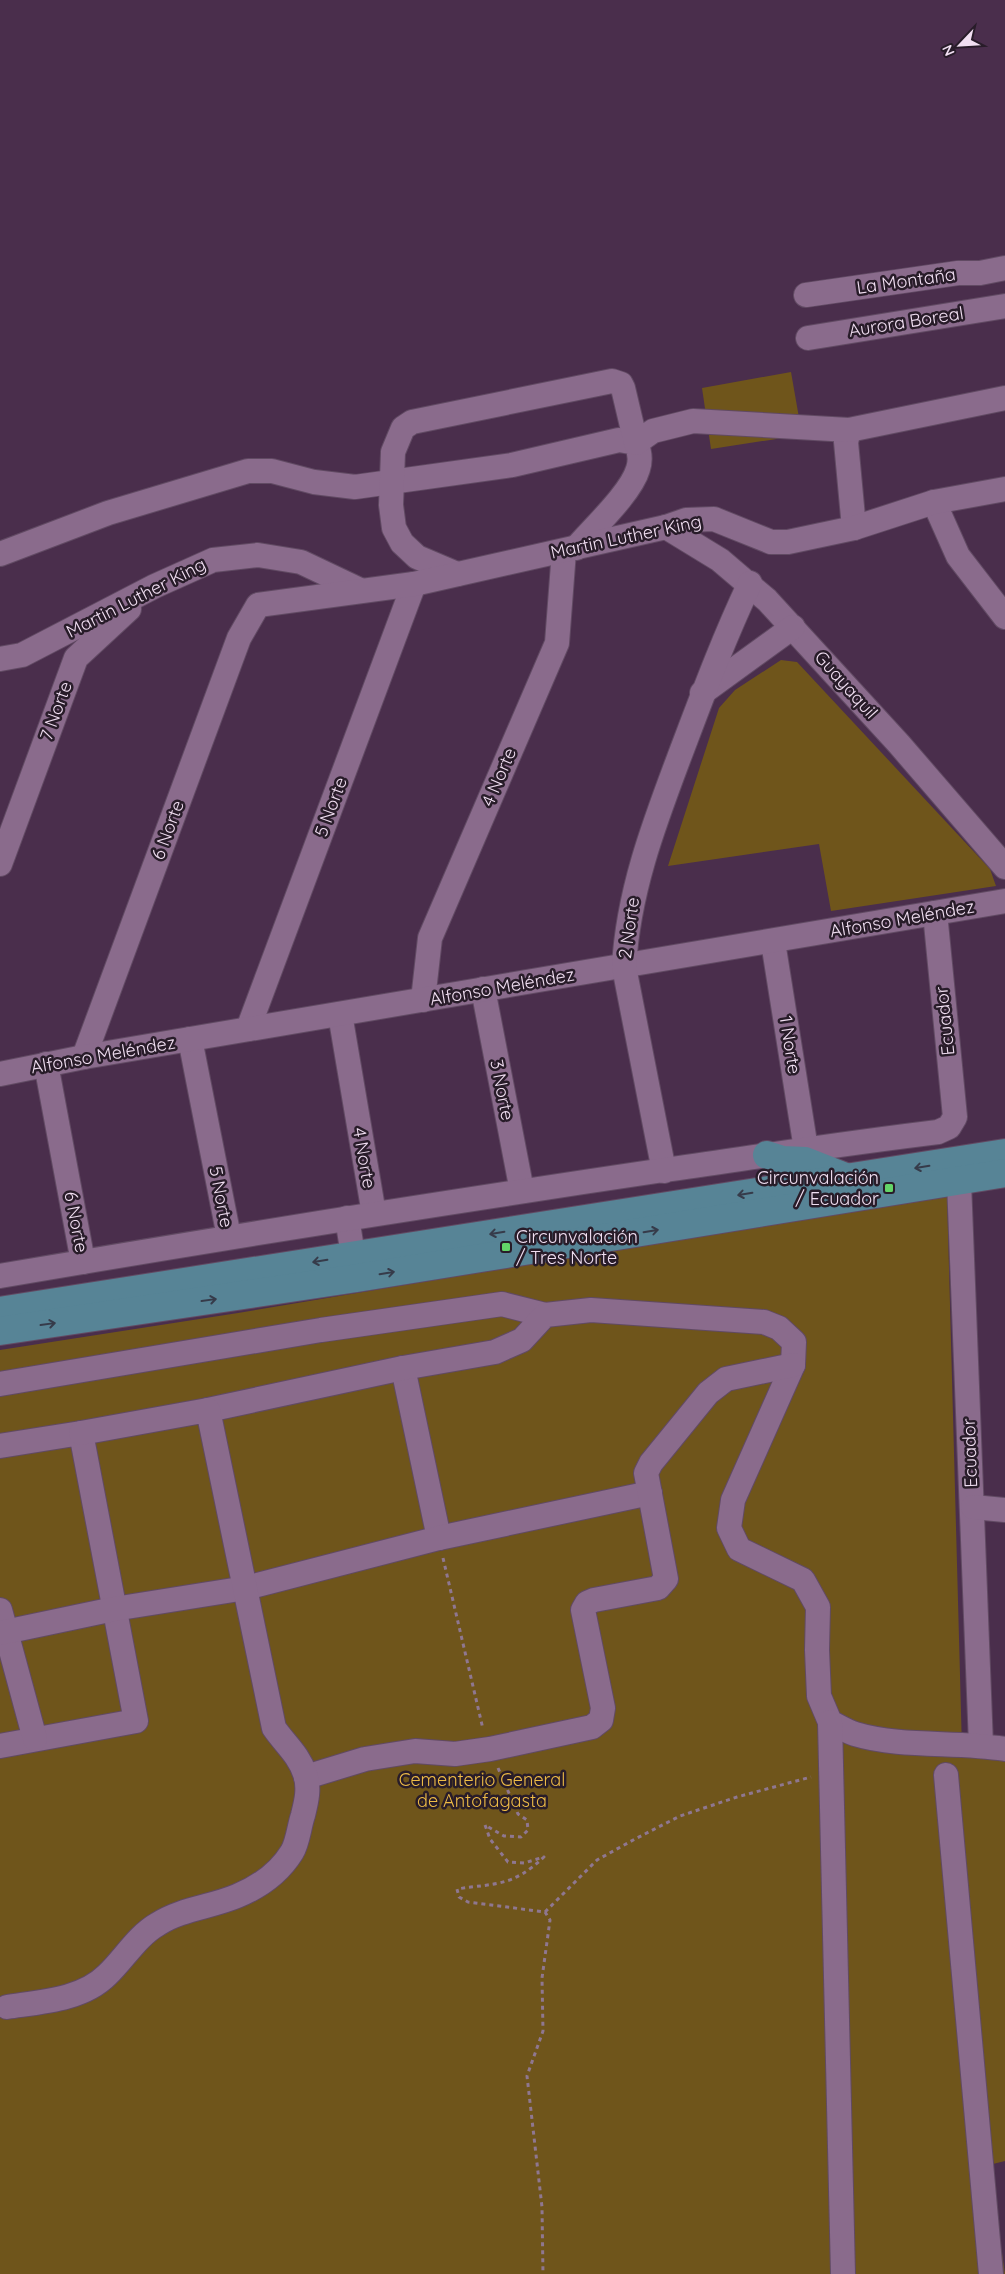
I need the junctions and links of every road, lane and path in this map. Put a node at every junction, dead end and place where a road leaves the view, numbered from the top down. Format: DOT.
graph roads {
  1 [pos="1005,268"];
  2 [pos="806,295"];
  3 [pos="1005,306"];
  4 [pos="808,338"];
  5 [pos="1005,398"];
  6 [pos="849,430"];
  7 [pos="636,444"];
  8 [pos="392,481"];
  9 [pos="1005,489"];
  10 [pos="934,502"];
  11 [pos="666,527"];
  12 [pos="854,528"];
  13 [pos="570,549"];
  14 [pos="0,554"];
  15 [pos="457,574"];
  16 [pos="750,583"];
  17 [pos="414,584"];
  18 [pos="155,586"];
  19 [pos="360,590"];
  20 [pos="258,605"];
  21 [pos="1005,617"];
  22 [pos="793,627"];
  23 [pos="0,659"];
  24 [pos="702,693"];
  25 [pos="0,864"];
  26 [pos="1005,867"];
  27 [pos="1005,902"];
  28 [pos="935,913"];
  29 [pos="773,942"];
  30 [pos="624,966"];
  31 [pos="483,989"];
  32 [pos="423,1000"];
  33 [pos="340,1014"];
  34 [pos="248,1029"];
  35 [pos="190,1039"];
  36 [pos="84,1057"];
  37 [pos="46,1064"];
  38 [pos="0,1074"];
  39 [pos="806,1149"];
  40 [pos="1005,1153"];
  41 [pos="767,1155"];
  42 [pos="664,1170"];
  43 [pos="957,1171"];
  44 [pos="1005,1173"];
  45 [pos="848,1178"];
  46 [pos="522,1190"];
  47 [pos="374,1214"];
  48 [pos="347,1218"];
  49 [pos="228,1237"];
  50 [pos="83,1262"];
  51 [pos="355,1267"];
  52 [pos="0,1276"];
  53 [pos="0,1311"];
  54 [pos="545,1315"];
  55 [pos="0,1331"];
  56 [pos="793,1366"];
  57 [pos="403,1368"];
  58 [pos="0,1384"];
  59 [pos="208,1410"];
  60 [pos="81,1433"];
  61 [pos="0,1446"];
  62 [pos="650,1493"];
  63 [pos="973,1507"];
  64 [pos="1005,1510"];
  65 [pos="438,1538"];
  66 [pos="246,1588"];
  67 [pos="114,1609"];
  68 [pos="2,1625"];
  69 [pos="830,1722"];
  70 [pos="35,1739"];
  71 [pos="981,1745"];
  72 [pos="0,1746"];
  73 [pos="1005,1749"];
  74 [pos="490,1750"];
  75 [pos="831,1768"];
  76 [pos="946,1775"];
  77 [pos="306,1777"];
  78 [pos="545,1912"];
  79 [pos="7,2007"];
  80 [pos="543,2274"];
  81 [pos="843,2274"];
  82 [pos="991,2274"];
  1 -- 2 [label="street, La Montaña"];
  3 -- 4 [label="street, Aurora Boreal"];
  5 -- 6 [label="street"];
  6 -- 7 [label="street"];
  6 -- 12 [label="street"];
  7 -- 8 [label="street"];
  7 -- 8 [label="street"];
  7 -- 13 [label="street"];
  8 -- 14 [label="street"];
  8 -- 15 [label="street"];
  9 -- 10 [label="street, Martin Luther King"];
  10 -- 12 [label="street, Martin Luther King"];
  10 -- 21 [label="street"];
  11 -- 12 [label="street, Martin Luther King"];
  11 -- 13 [label="street, Martin Luther King"];
  11 -- 16 [label="street, Guayaquil"];
  13 -- 15 [label="street, Martin Luther King"];
  13 -- 32 [label="street, 4 Norte"];
  15 -- 17 [label="street, Martin Luther King"];
  16 -- 22 [label="street, Guayaquil"];
  16 -- 24 [label="street, 2 Norte"];
  17 -- 19 [label="street, Martin Luther King"];
  17 -- 34 [label="street, 5 Norte"];
  18 -- 19 [label="street, Martin Luther King"];
  18 -- 23 [label="street, Martin Luther King"];
  18 -- 25 [label="street, 7 Norte"];
  19 -- 20 [label="street, Martin Luther King"];
  20 -- 36 [label="street, 6 Norte"];
  22 -- 24 [label="street"];
  22 -- 26 [label="street, Guayaquil"];
  24 -- 30 [label="street, 2 Norte"];
  27 -- 28 [label="street, Alfonso Meléndez"];
  28 -- 29 [label="street, Alfonso Meléndez"];
  28 -- 39 [label="street, Ecuador"];
  29 -- 30 [label="street, Alfonso Meléndez"];
  29 -- 39 [label="street, 1 Norte"];
  30 -- 31 [label="street, Alfonso Meléndez"];
  30 -- 42 [label="street, 2 Norte"];
  31 -- 32 [label="street, Alfonso Meléndez"];
  31 -- 46 [label="street, 3 Norte"];
  32 -- 33 [label="street, Alfonso Meléndez"];
  33 -- 34 [label="street, Alfonso Meléndez"];
  33 -- 47 [label="street, 4 Norte"];
  34 -- 35 [label="street, Alfonso Meléndez"];
  35 -- 36 [label="street, Alfonso Meléndez"];
  35 -- 49 [label="street, 5 Norte"];
  36 -- 37 [label="street, Alfonso Meléndez"];
  37 -- 38 [label="street, Alfonso Meléndez"];
  37 -- 50 [label="street, 6 Norte"];
  39 -- 41 [label="street"];
  40 -- 43 [label="main road"];
  41 -- 42 [label="street"];
  41 -- 45 [label="main road"];
  42 -- 46 [label="street"];
  43 -- 44 [label="main road"];
  43 -- 45 [label="main road, one-way"];
  51 -- 43 [label="main road, one-way"];
  43 -- 63 [label="street, Ecuador"];
  45 -- 51 [label="main road, one-way"];
  46 -- 47 [label="street"];
  47 -- 48 [label="street"];
  48 -- 49 [label="street"];
  48 -- 51 [label="street"];
  49 -- 50 [label="street"];
  50 -- 52 [label="street"];
  51 -- 53 [label="main road, one-way"];
  55 -- 51 [label="main road, one-way"];
  54 -- 56 [label="street"];
  54 -- 57 [label="street"];
  54 -- 58 [label="street"];
  56 -- 62 [label="street"];
  56 -- 69 [label="street"];
  57 -- 59 [label="street"];
  57 -- 65 [label="street"];
  59 -- 60 [label="street"];
  59 -- 66 [label="street"];
  60 -- 61 [label="street"];
  60 -- 67 [label="street"];
  62 -- 65 [label="street"];
  62 -- 74 [label="street"];
  63 -- 64 [label="street"];
  63 -- 71 [label="street, Ecuador"];
  65 -- 66 [label="street"];
  65 -- 74 [label="path"];
  66 -- 67 [label="street"];
  66 -- 77 [label="street"];
  67 -- 68 [label="street"];
  67 -- 70 [label="street"];
  68 -- 70 [label="street"];
  69 -- 71 [label="street"];
  69 -- 75 [label="street"];
  70 -- 72 [label="street"];
  71 -- 73 [label="street"];
  74 -- 77 [label="street"];
  74 -- 78 [label="path"];
  75 -- 78 [label="path"];
  75 -- 81 [label="street"];
  76 -- 82 [label="street"];
  77 -- 79 [label="street"];
  78 -- 80 [label="path"];
}
